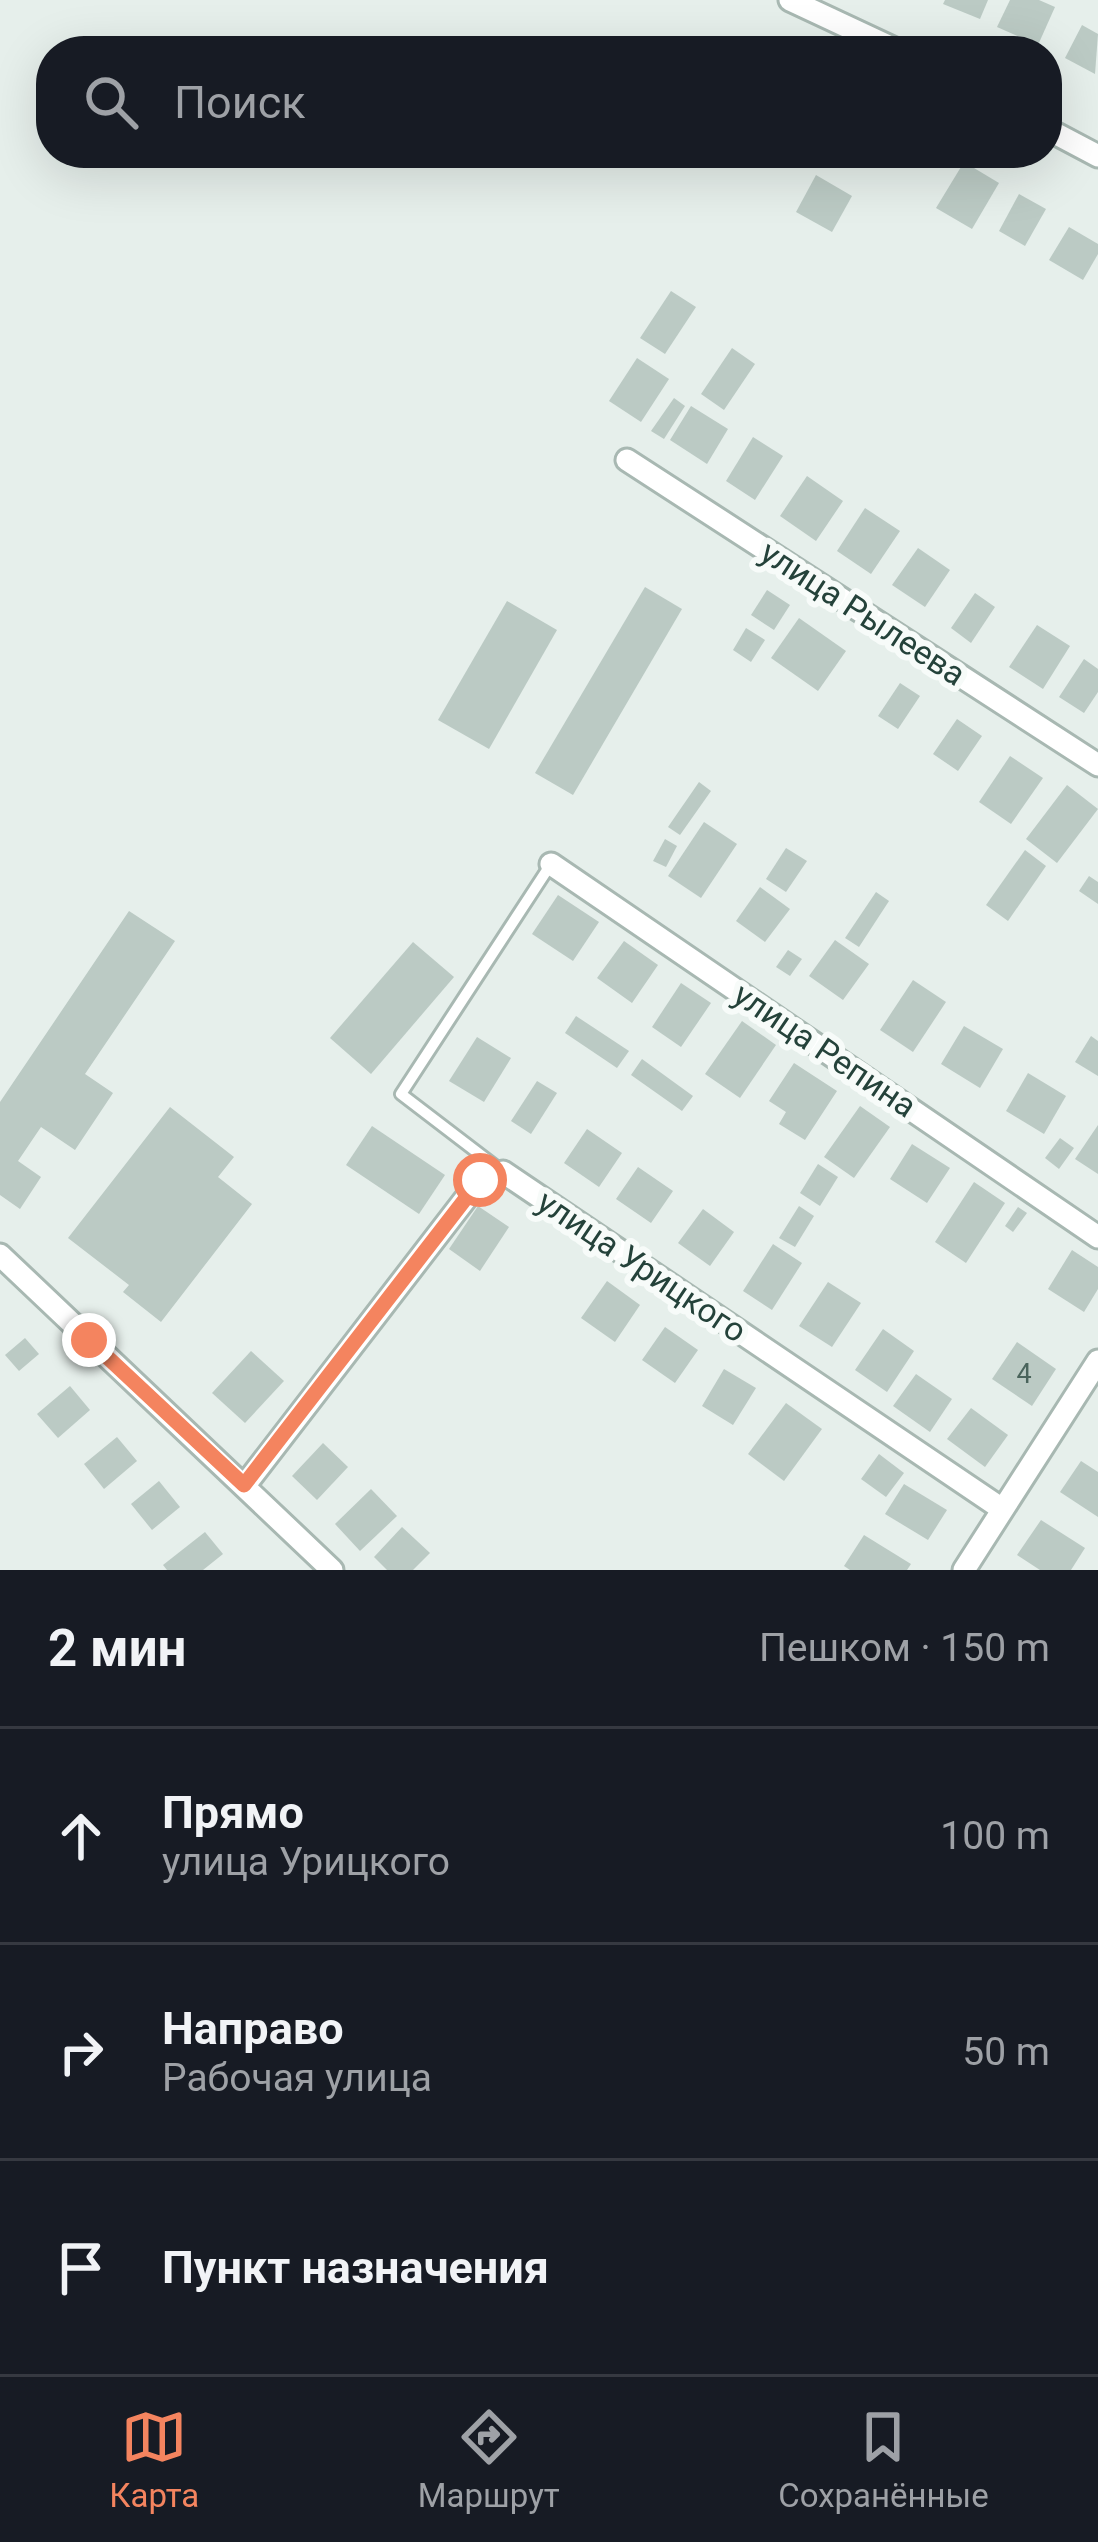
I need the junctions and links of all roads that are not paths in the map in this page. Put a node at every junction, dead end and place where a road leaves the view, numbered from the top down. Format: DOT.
graph roads {
  1 [pos="790,0"];
  2 [pos="867,36"];
  3 [pos="1062,137"];
  4 [pos="1098,156"];
  5 [pos="627,460"];
  6 [pos="1098,765"];
  7 [pos="551,864"];
  8 [pos="503,1172"];
  9 [pos="1098,1237"];
  10 [pos="0,1255"];
  11 [pos="1098,1361"];
  12 [pos="244,1485"];
  13 [pos="1002,1509"];
  14 [pos="332,1570"];
  15 [pos="964,1570"];
  1 -- 2 [label="street"];
  3 -- 4 [label="street"];
  5 -- 6 [label="street, улица Рылеева"];
  7 -- 8 [label="lane"];
  7 -- 9 [label="street, улица Репина"];
  8 -- 12 [label="street, улица Урицкого"];
  8 -- 13 [label="street, улица Урицкого"];
  10 -- 12 [label="street"];
  11 -- 13 [label="street"];
  12 -- 14 [label="street"];
  13 -- 15 [label="street"];
}
